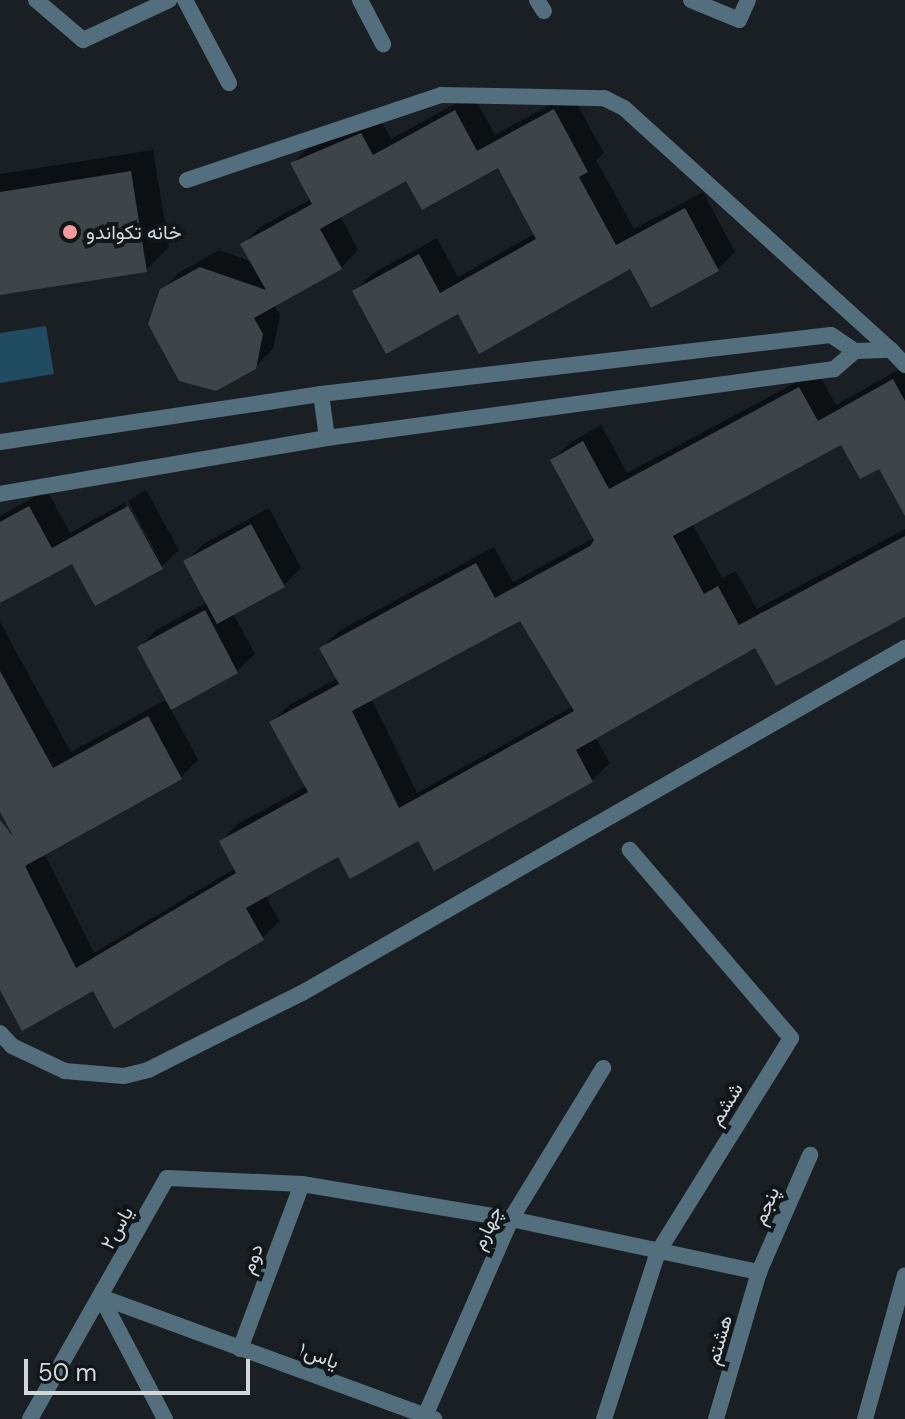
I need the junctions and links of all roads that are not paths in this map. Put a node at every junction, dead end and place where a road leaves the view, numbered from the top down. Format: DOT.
graph roads {
  1 [pos="36,0"];
  2 [pos="169,0"];
  3 [pos="185,0"];
  4 [pos="360,0"];
  5 [pos="691,0"];
  6 [pos="748,0"];
  7 [pos="383,44"];
  8 [pos="229,83"];
  9 [pos="187,180"];
  10 [pos="891,350"];
  11 [pos="855,351"];
  12 [pos="905,365"];
  13 [pos="321,394"];
  14 [pos="327,438"];
  15 [pos="0,442"];
  16 [pos="0,494"];
  17 [pos="905,648"];
  18 [pos="630,850"];
  19 [pos="0,1033"];
  20 [pos="603,1068"];
  21 [pos="810,1155"];
  22 [pos="302,1184"];
  23 [pos="511,1219"];
  24 [pos="658,1252"];
  25 [pos="759,1272"];
  26 [pos="905,1275"];
  27 [pos="101,1297"];
  28 [pos="240,1349"];
  29 [pos="430,1417"];
  30 [pos="30,1419"];
  31 [pos="165,1419"];
  32 [pos="604,1419"];
  33 [pos="716,1419"];
  34 [pos="865,1419"];
  1 -- 2 [label="street"];
  3 -- 8 [label="street"];
  4 -- 7 [label="street"];
  5 -- 6 [label="street"];
  9 -- 10 [label="street"];
  10 -- 11 [label="street"];
  10 -- 12 [label="street"];
  11 -- 13 [label="street"];
  11 -- 14 [label="street"];
  13 -- 14 [label="street"];
  13 -- 15 [label="street"];
  14 -- 16 [label="street"];
  17 -- 19 [label="street"];
  18 -- 24 [label="street, ششم"];
  20 -- 23 [label="street, چهارم"];
  21 -- 25 [label="street, پنجم"];
  22 -- 23 [label="street"];
  22 -- 27 [label="street, یاس۲"];
  22 -- 28 [label="street, دوم"];
  23 -- 24 [label="street"];
  23 -- 29 [label="street, چهارم"];
  24 -- 25 [label="street"];
  24 -- 32 [label="street, ششم"];
  25 -- 33 [label="street, هشتم"];
  26 -- 34 [label="street"];
  27 -- 28 [label="street, یاس۱"];
  27 -- 30 [label="street, یاس۲"];
  27 -- 31 [label="street"];
  28 -- 29 [label="street, یاس۱"];
}
